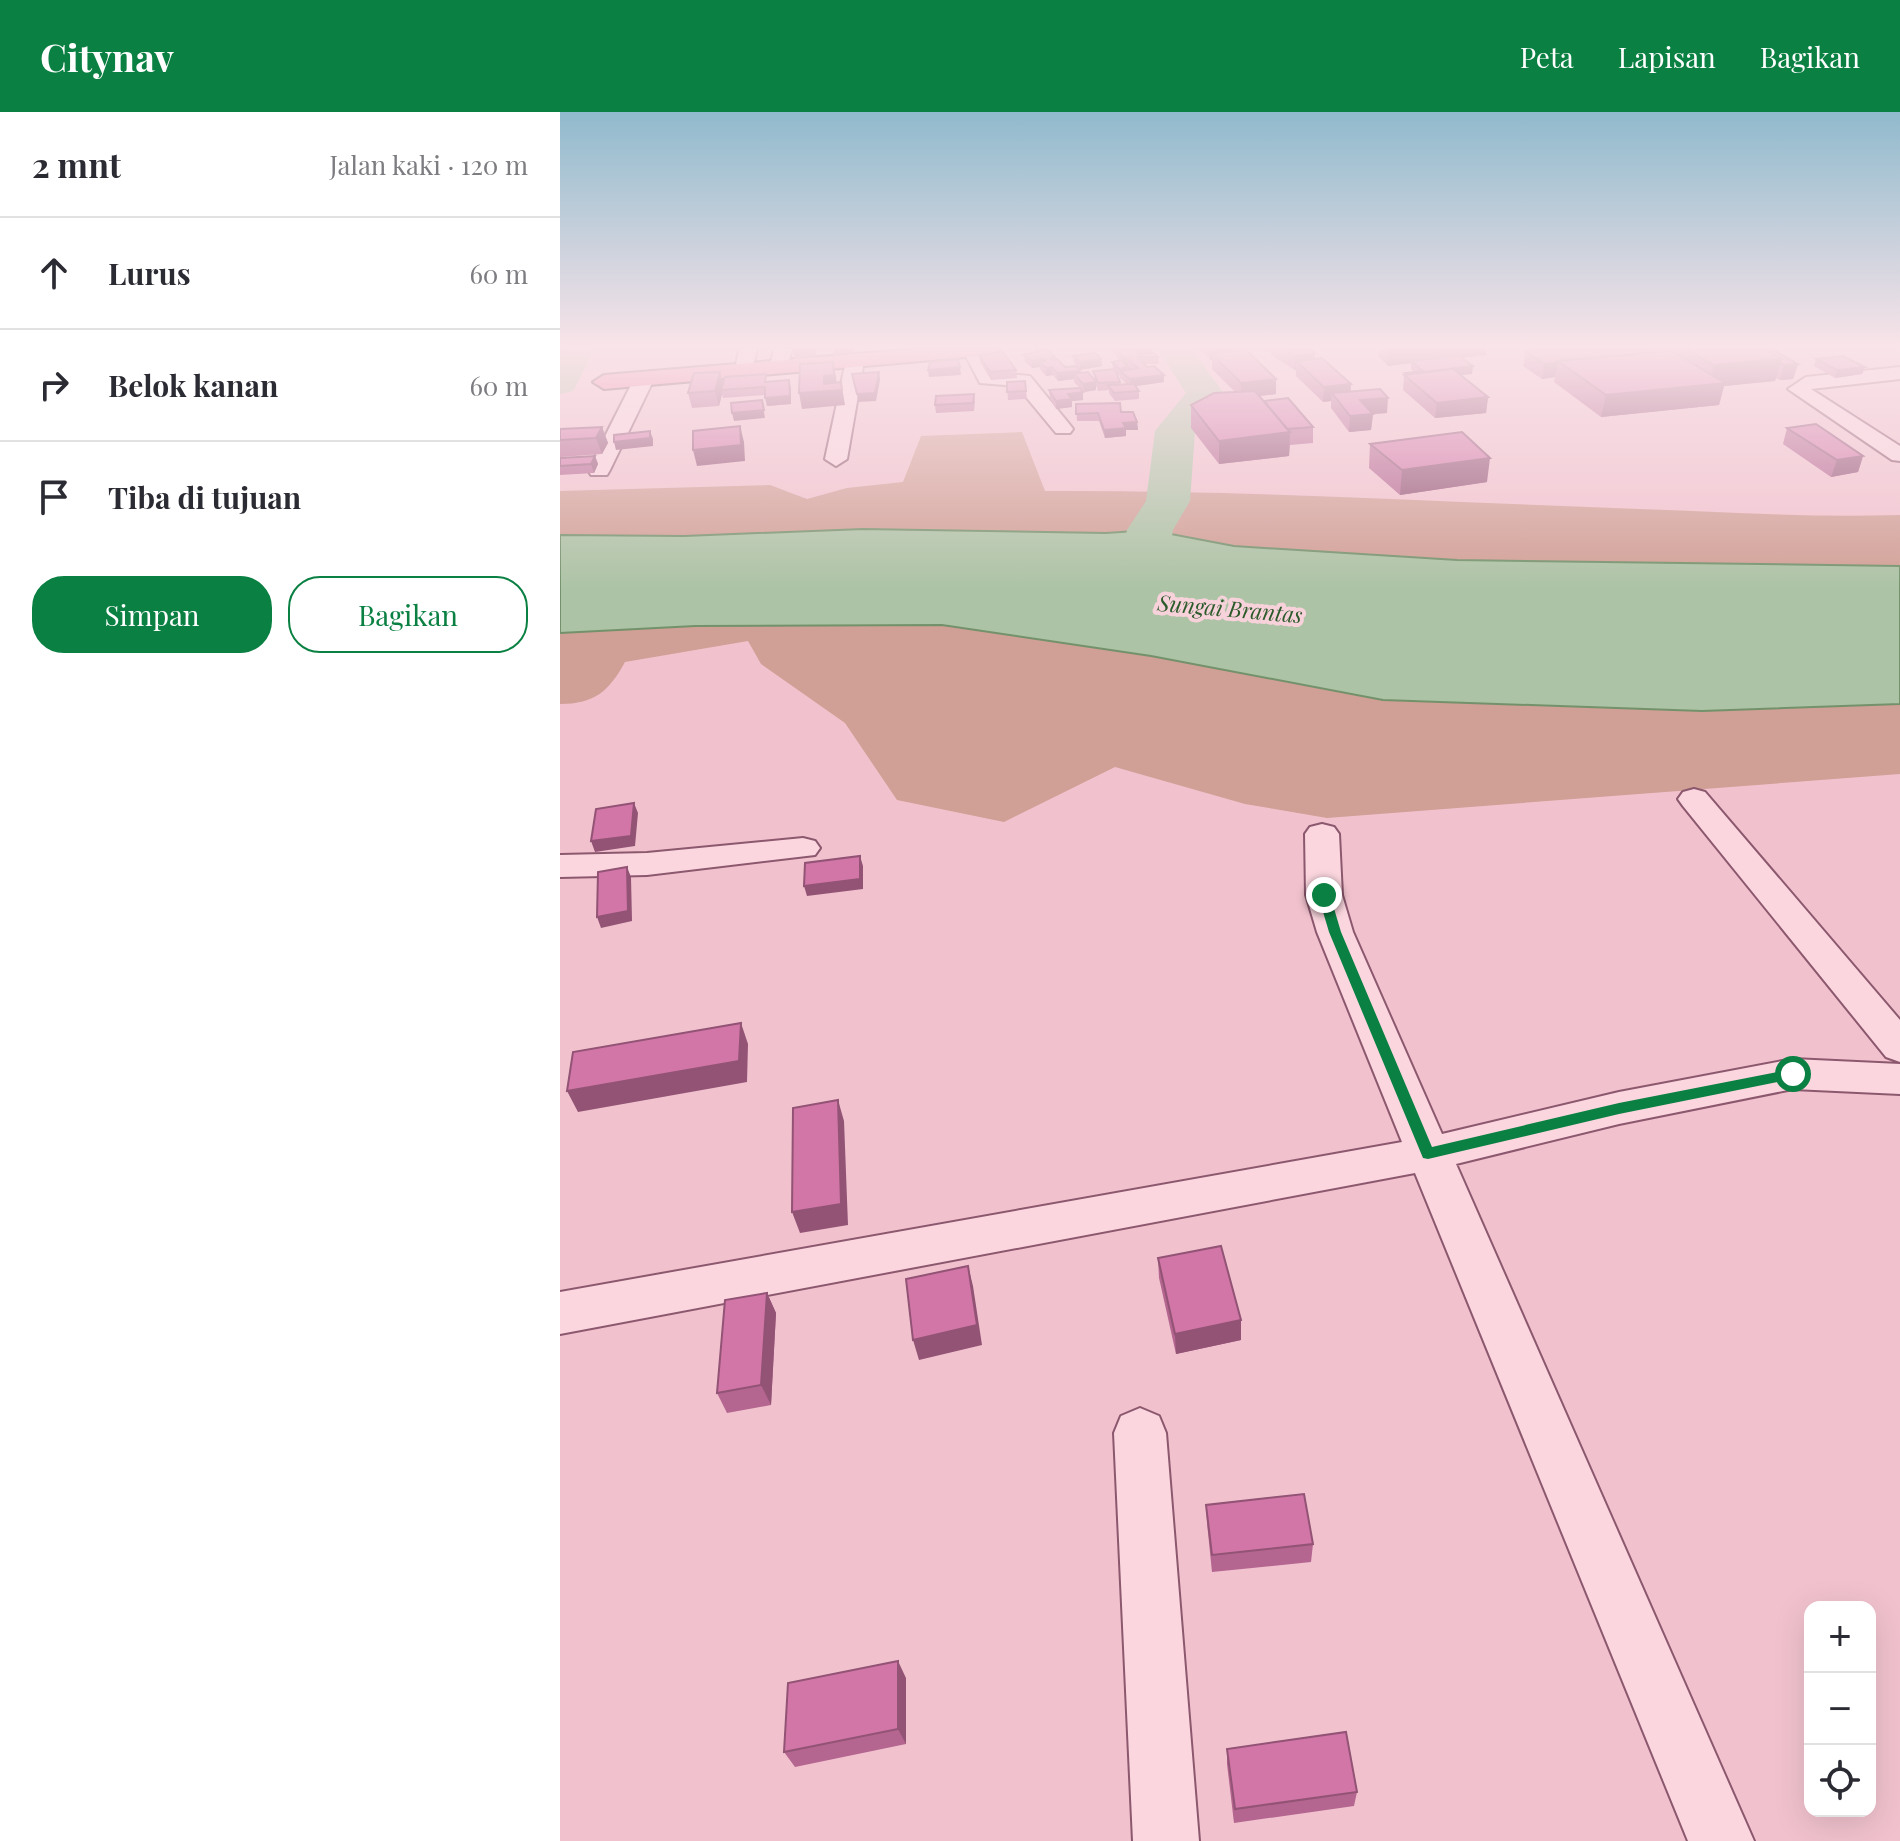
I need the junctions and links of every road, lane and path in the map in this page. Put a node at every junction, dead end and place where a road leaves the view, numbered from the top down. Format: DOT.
graph roads {
  1 [pos="619,430"];
  2 [pos="842,430"];
  3 [pos="1861,430"];
  4 [pos="1900,455"];
  5 [pos="836,459"];
  6 [pos="599,470"];
  7 [pos="1694,799"];
  8 [pos="1322,834"];
  9 [pos="803,848"];
  10 [pos="560,866"];
  11 [pos="1900,1047"];
  12 [pos="1900,1079"];
  13 [pos="1428,1154"];
  14 [pos="560,1313"];
  15 [pos="1140,1433"];
  16 [pos="1166,1841"];
  17 [pos="1721,1841"];
  1 -- 6 [label="street"];
  2 -- 5 [label="street"];
  3 -- 4 [label="street"];
  7 -- 11 [label="street"];
  8 -- 13 [label="street"];
  9 -- 10 [label="street"];
  12 -- 13 [label="street"];
  13 -- 14 [label="street"];
  13 -- 17 [label="street"];
  15 -- 16 [label="street"];
}
